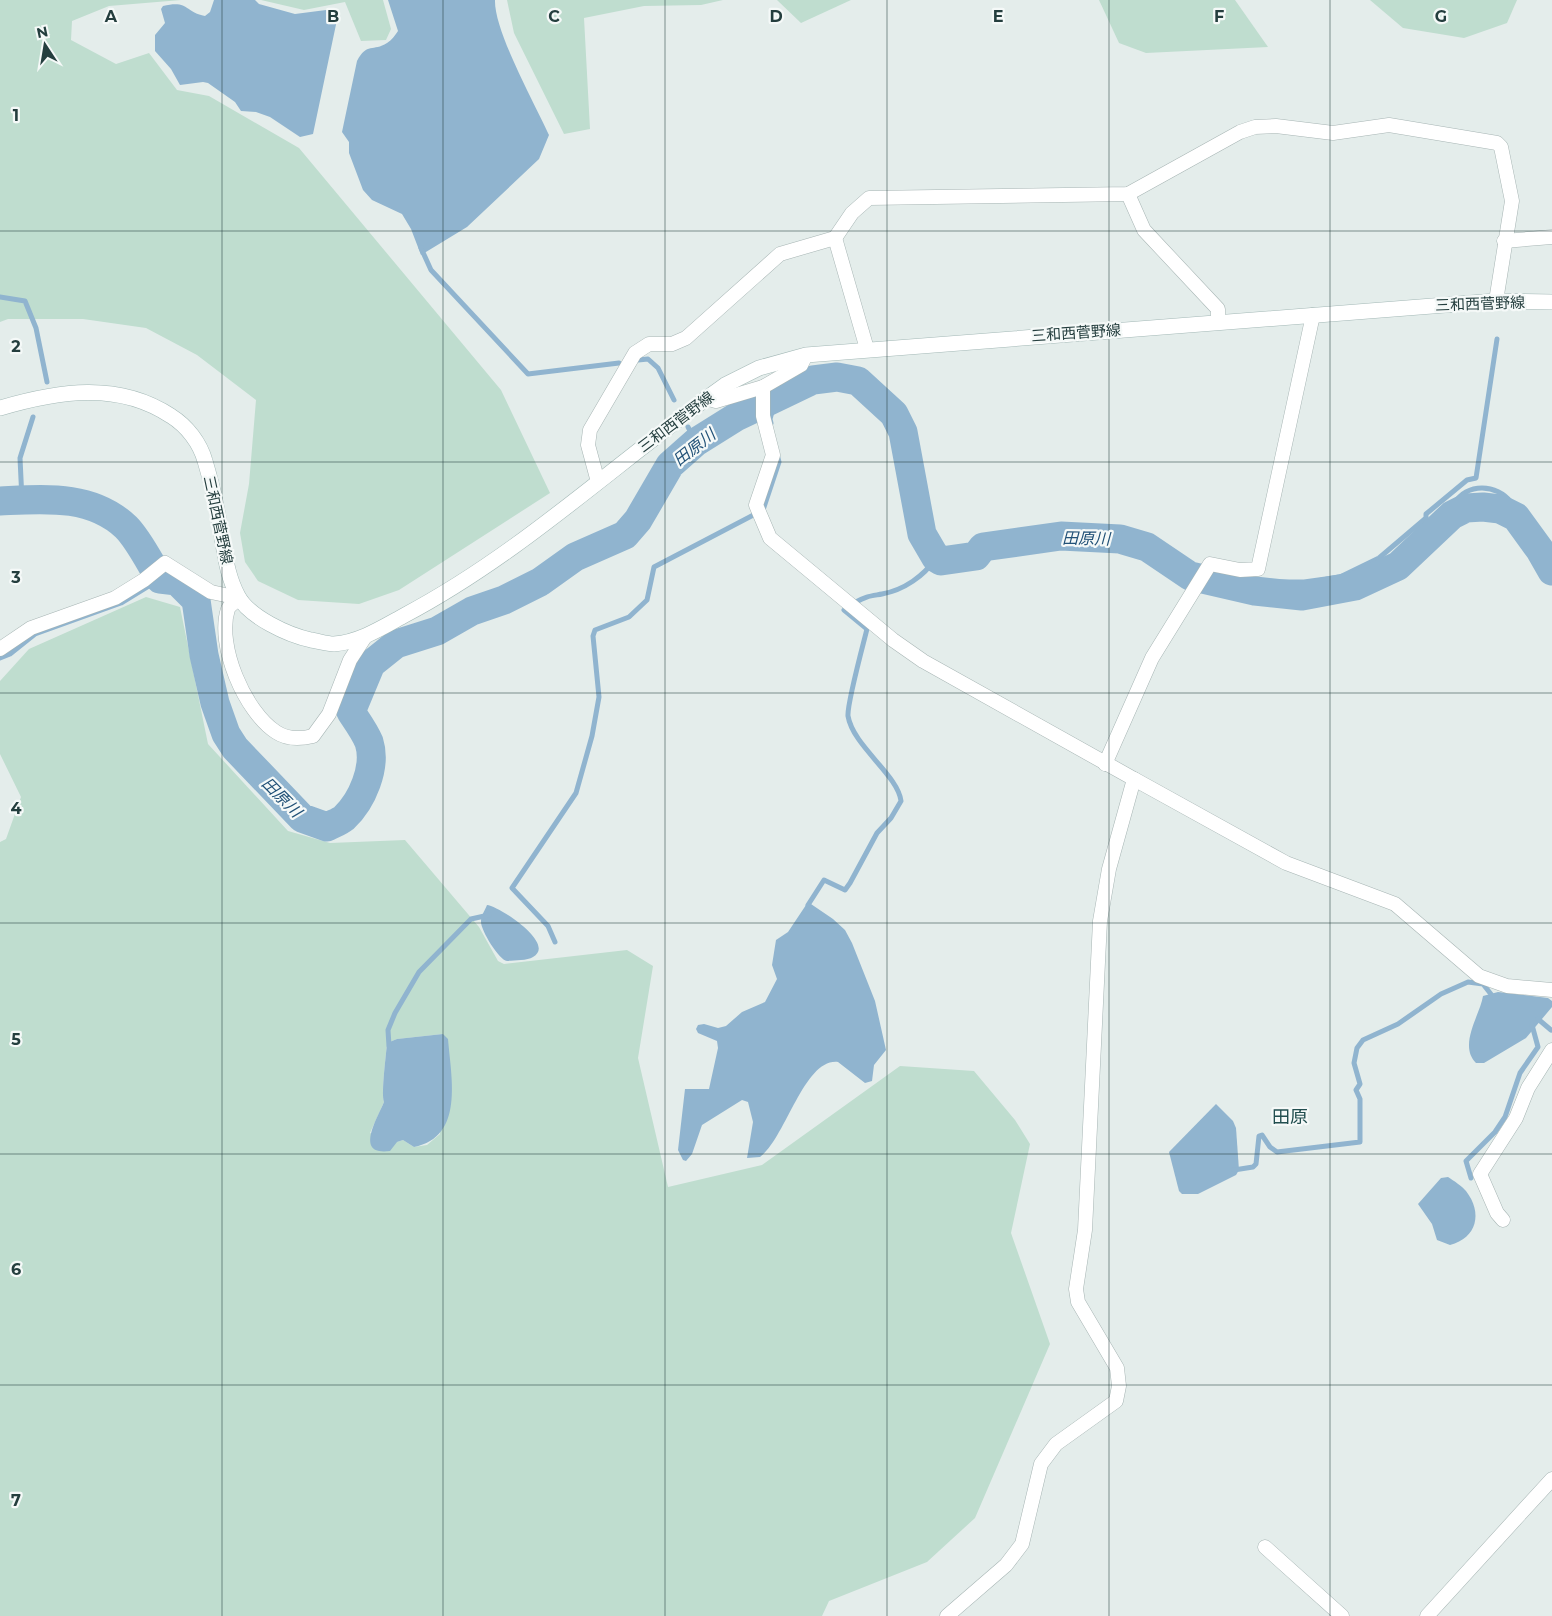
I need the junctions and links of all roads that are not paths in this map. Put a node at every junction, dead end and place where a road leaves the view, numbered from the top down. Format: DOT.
graph roads {
  1 [pos="1128,194"];
  2 [pos="1552,237"];
  3 [pos="835,238"];
  4 [pos="1504,241"];
  5 [pos="1496,301"];
  6 [pos="1552,302"];
  7 [pos="1313,315"];
  8 [pos="1218,322"];
  9 [pos="867,349"];
  10 [pos="806,354"];
  11 [pos="763,391"];
  12 [pos="706,398"];
  13 [pos="0,408"];
  14 [pos="598,482"];
  15 [pos="239,598"];
  16 [pos="366,636"];
  17 [pos="0,649"];
  18 [pos="1105,764"];
  19 [pos="1134,779"];
  20 [pos="1552,990"];
  21 [pos="1552,1050"];
  22 [pos="1503,1220"];
  23 [pos="1552,1478"];
  24 [pos="1265,1546"];
  25 [pos="947,1616"];
  26 [pos="1342,1616"];
  27 [pos="1427,1616"];
  1 -- 3 [label="street"];
  1 -- 4 [label="street"];
  1 -- 8 [label="street"];
  2 -- 4 [label="street"];
  3 -- 9 [label="street"];
  3 -- 14 [label="street"];
  4 -- 5 [label="street"];
  5 -- 6 [label="main road, 三和西菅野線"];
  5 -- 7 [label="main road, 三和西菅野線"];
  7 -- 8 [label="main road, 三和西菅野線"];
  7 -- 18 [label="street"];
  8 -- 9 [label="main road, 三和西菅野線"];
  9 -- 10 [label="main road, 三和西菅野線"];
  10 -- 11 [label="street"];
  10 -- 12 [label="main road, 三和西菅野線"];
  11 -- 12 [label="street"];
  11 -- 18 [label="street"];
  12 -- 14 [label="main road, 三和西菅野線"];
  13 -- 15 [label="main road, 三和西菅野線"];
  14 -- 16 [label="main road, 三和西菅野線"];
  15 -- 16 [label="main road, 三和西菅野線"];
  15 -- 16 [label="street"];
  15 -- 17 [label="street"];
  18 -- 19 [label="street"];
  19 -- 20 [label="street"];
  19 -- 25 [label="street"];
  21 -- 22 [label="street"];
  23 -- 27 [label="street"];
  24 -- 26 [label="street"];
}
